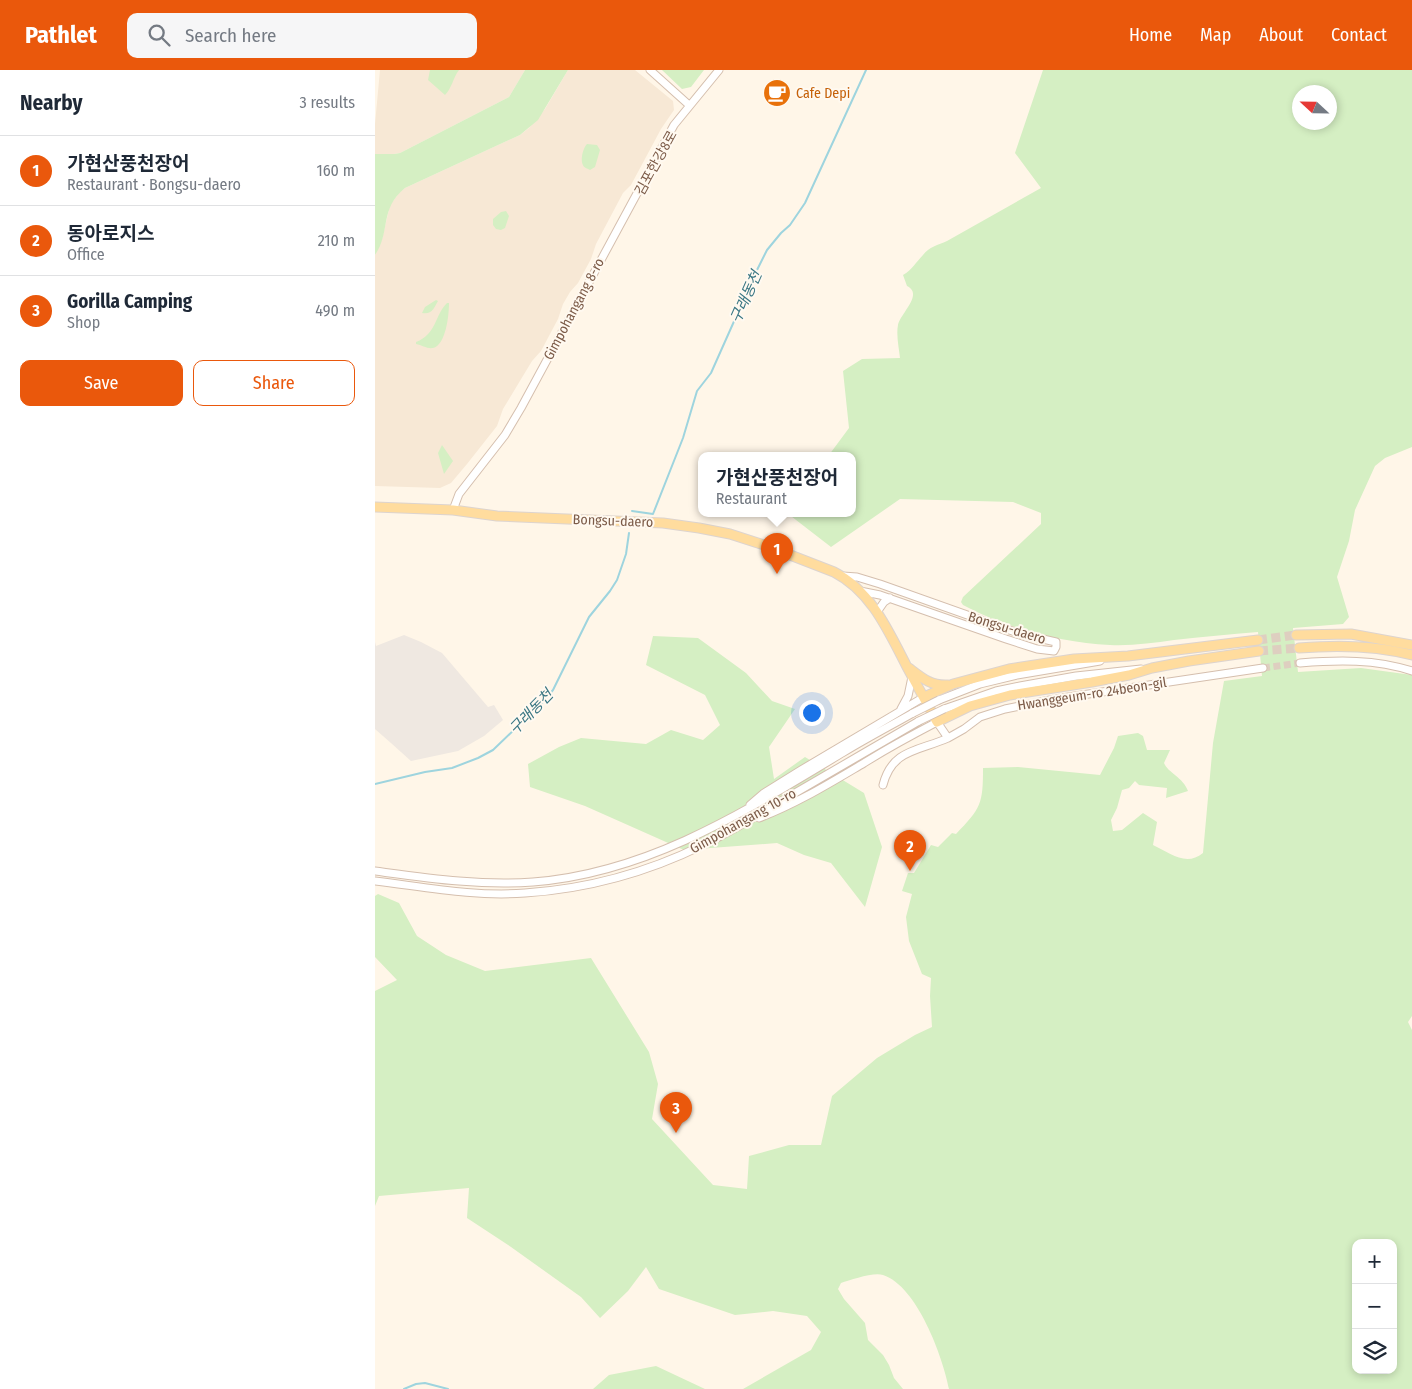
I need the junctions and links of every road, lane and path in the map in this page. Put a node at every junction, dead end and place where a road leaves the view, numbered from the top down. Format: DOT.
graph roads {
  1 [pos="650,70"];
  2 [pos="719,70"];
  3 [pos="689,105"];
  4 [pos="375,507"];
  5 [pos="453,510"];
  6 [pos="843,576"];
  7 [pos="880,584"];
  8 [pos="860,591"];
  9 [pos="890,598"];
  10 [pos="877,612"];
  11 [pos="1297,635"];
  12 [pos="1258,640"];
  13 [pos="1412,645"];
  14 [pos="1299,648"];
  15 [pos="1259,651"];
  16 [pos="1412,655"];
  17 [pos="1127,656"];
  18 [pos="1300,663"];
  19 [pos="906,665"];
  20 [pos="1152,668"];
  21 [pos="1263,668"];
  22 [pos="1412,671"];
  23 [pos="912,676"];
  24 [pos="953,684"];
  25 [pos="924,697"];
  26 [pos="898,712"];
  27 [pos="937,722"];
  28 [pos="948,738"];
  29 [pos="883,785"];
  30 [pos="737,816"];
  31 [pos="740,826"];
  32 [pos="375,871"];
  33 [pos="375,881"];
  1 -- 3 [label="street"];
  2 -- 3 [label="street, Gimpohangang 8-ro"];
  3 -- 5 [label="street, Gimpohangang 8-ro"];
  4 -- 5 [label="main road, Bongsu-daero"];
  5 -- 6 [label="main road, Bongsu-daero"];
  6 -- 7 [label="street, Bongsu-daero"];
  6 -- 8 [label="main road, Bongsu-daero"];
  7 -- 8 [label="street"];
  7 -- 9 [label="street, Bongsu-daero"];
  8 -- 9 [label="street, Bongsu-daero"];
  8 -- 10 [label="main road, Bongsu-daero"];
  9 -- 10 [label="street"];
  10 -- 19 [label="main road, Bongsu-daero"];
  11 -- 13 [label="main road"];
  12 -- 17 [label="main road"];
  14 -- 16 [label="main road"];
  15 -- 20 [label="main road"];
  17 -- 24 [label="main road"];
  17 -- 30 [label="street, Gimpohangang 10-ro, bridge"];
  18 -- 22 [label="street"];
  19 -- 23 [label="main road, Bongsu-daero"];
  19 -- 24 [label="main road"];
  20 -- 27 [label="main road"];
  20 -- 31 [label="street, Gimpohangang 10-ro, bridge"];
  21 -- 28 [label="street, Hwanggeum-ro 24beon-gil"];
  23 -- 25 [label="main road, Bongsu-daero"];
  23 -- 26 [label="street"];
  24 -- 25 [label="main road"];
  25 -- 26 [label="street"];
  25 -- 27 [label="main road, Bongsu-daero"];
  26 -- 30 [label="street"];
  27 -- 28 [label="street"];
  27 -- 31 [label="street"];
  28 -- 29 [label="street, Hwanggeum-ro 24beon-gil"];
  30 -- 32 [label="street, Gimpohangang 10-ro"];
  31 -- 33 [label="street, Gimpohangang 10-ro"];
}
